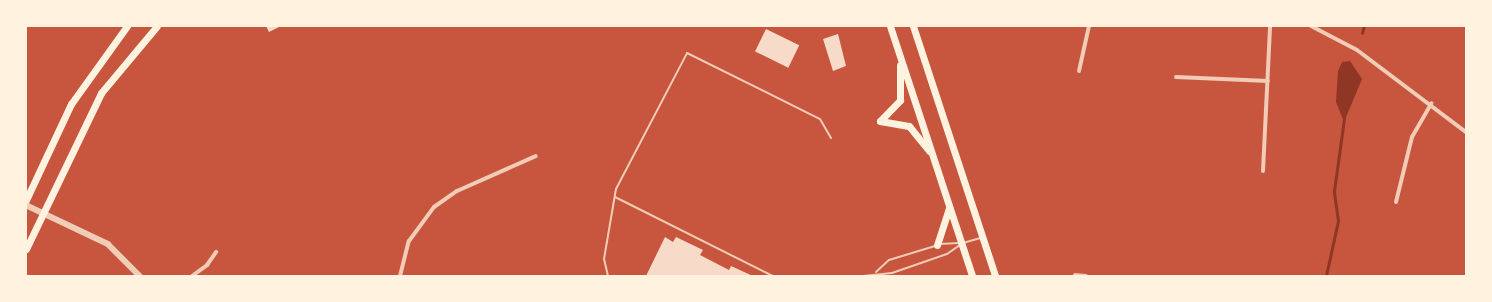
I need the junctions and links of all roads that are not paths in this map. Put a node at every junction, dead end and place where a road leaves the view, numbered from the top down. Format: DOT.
graph roads {
  1 [pos="127,26"];
  2 [pos="157,26"];
  3 [pos="890,26"];
  4 [pos="913,26"];
  5 [pos="1089,26"];
  6 [pos="1270,26"];
  7 [pos="1311,26"];
  8 [pos="900,56"];
  9 [pos="1079,71"];
  10 [pos="1176,77"];
  11 [pos="1268,82"];
  12 [pos="1432,103"];
  13 [pos="1466,132"];
  14 [pos="831,138"];
  15 [pos="536,156"];
  16 [pos="933,157"];
  17 [pos="1263,171"];
  18 [pos="615,197"];
  19 [pos="26,200"];
  20 [pos="1396,202"];
  21 [pos="26,205"];
  22 [pos="950,206"];
  23 [pos="43,213"];
  24 [pos="983,237"];
  25 [pos="962,244"];
  26 [pos="937,245"];
  27 [pos="26,249"];
  28 [pos="216,252"];
  29 [pos="876,272"];
  30 [pos="1075,275"];
  31 [pos="140,276"];
  32 [pos="192,276"];
  33 [pos="400,276"];
  34 [pos="608,276"];
  35 [pos="773,276"];
  36 [pos="863,276"];
  37 [pos="972,276"];
  38 [pos="995,276"];
  39 [pos="1086,276"];
  1 -- 19 [label="main road"];
  2 -- 23 [label="main road"];
  3 -- 8 [label="main road"];
  4 -- 24 [label="main road"];
  5 -- 9 [label="street"];
  6 -- 11 [label="street"];
  7 -- 12 [label="street"];
  8 -- 16 [label="main road"];
  8 -- 16 [label="main road"];
  10 -- 11 [label="street"];
  11 -- 17 [label="street"];
  12 -- 13 [label="street"];
  12 -- 20 [label="street"];
  14 -- 18 [label="lane"];
  15 -- 33 [label="street"];
  16 -- 22 [label="main road"];
  18 -- 34 [label="lane"];
  18 -- 35 [label="lane"];
  21 -- 23 [label="street"];
  22 -- 25 [label="main road"];
  22 -- 26 [label="main road"];
  23 -- 27 [label="main road"];
  23 -- 31 [label="street"];
  24 -- 25 [label="lane"];
  24 -- 38 [label="main road"];
  25 -- 26 [label="lane"];
  25 -- 29 [label="lane"];
  25 -- 37 [label="main road"];
  26 -- 29 [label="lane"];
  28 -- 32 [label="street"];
  29 -- 36 [label="lane"];
  30 -- 39 [label="street"];
}
